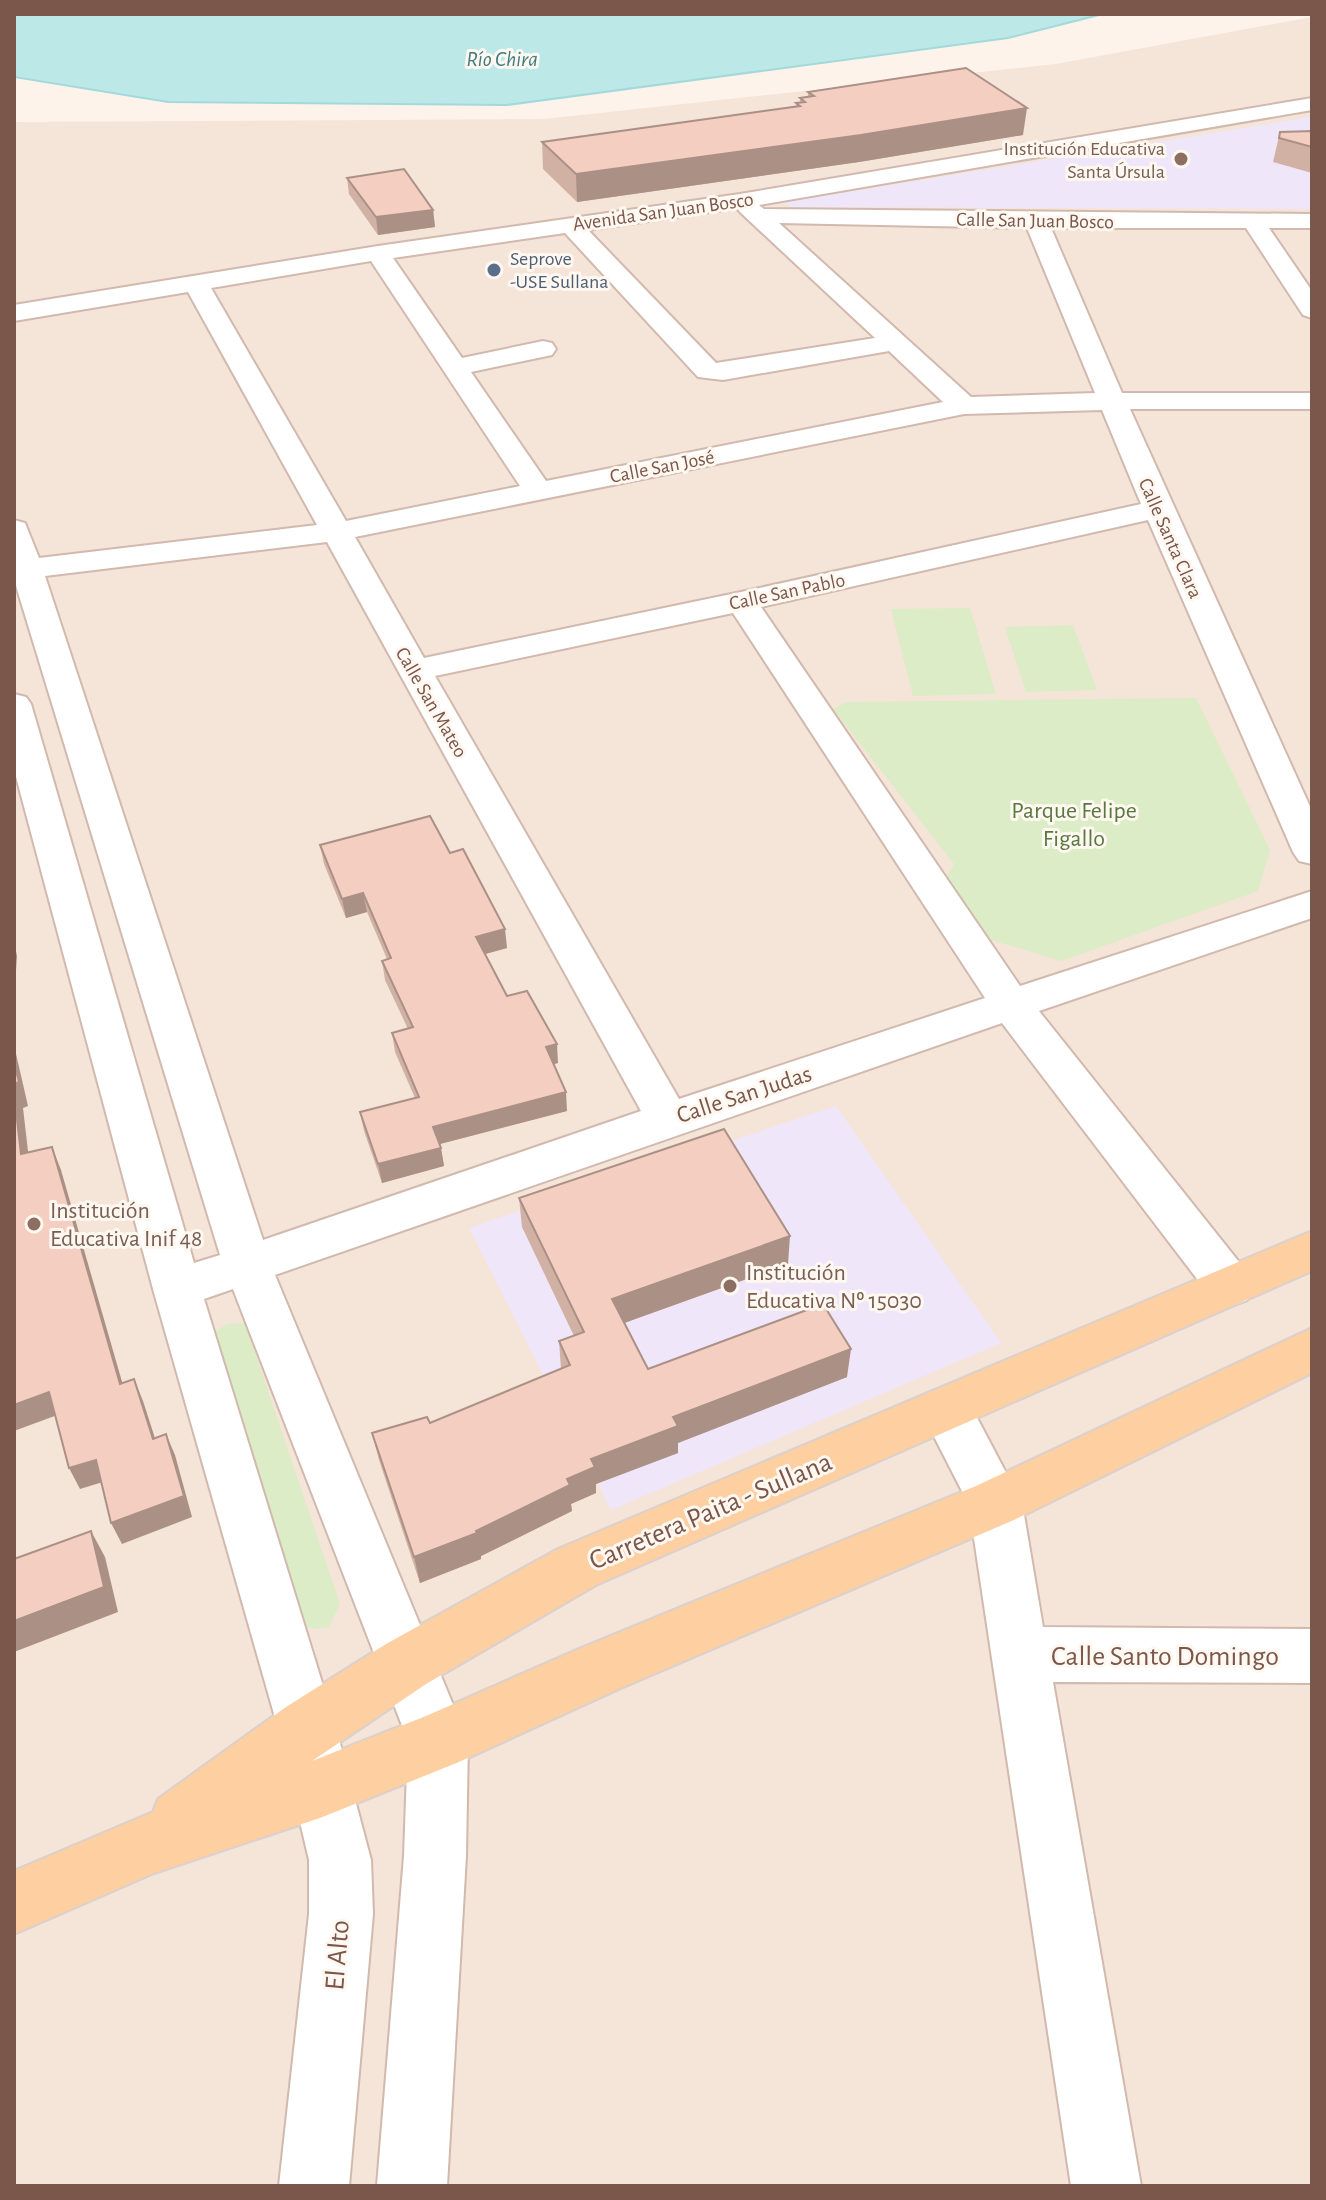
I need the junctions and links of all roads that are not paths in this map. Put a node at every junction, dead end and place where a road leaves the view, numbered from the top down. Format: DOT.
graph roads {
  1 [pos="1312,104"];
  2 [pos="1037,131"];
  3 [pos="1060,145"];
  4 [pos="749,208"];
  5 [pos="1036,221"];
  6 [pos="1253,221"];
  7 [pos="1312,221"];
  8 [pos="570,225"];
  9 [pos="378,253"];
  10 [pos="197,285"];
  11 [pos="1312,310"];
  12 [pos="14,313"];
  13 [pos="895,342"];
  14 [pos="543,349"];
  15 [pos="455,367"];
  16 [pos="1113,401"];
  17 [pos="1312,401"];
  18 [pos="964,406"];
  19 [pos="538,491"];
  20 [pos="1158,509"];
  21 [pos="336,532"];
  22 [pos="18,556"];
  23 [pos="741,602"];
  24 [pos="414,670"];
  25 [pos="14,704"];
  26 [pos="1312,852"];
  27 [pos="1312,904"];
  28 [pos="1012,1006"];
  29 [pos="668,1119"];
  30 [pos="1312,1250"];
  31 [pos="247,1265"];
  32 [pos="1230,1286"];
  33 [pos="177,1289"];
  34 [pos="1312,1349"];
  35 [pos="946,1409"];
  36 [pos="995,1503"];
  37 [pos="1018,1654"];
  38 [pos="1312,1656"];
  39 [pos="406,1664"];
  40 [pos="307,1728"];
  41 [pos="438,1741"];
  42 [pos="320,1788"];
  43 [pos="149,1844"];
  44 [pos="14,1903"];
  45 [pos="314,2186"];
  46 [pos="412,2186"];
  47 [pos="1106,2186"];
  1 -- 3 [label="street, Avenida San Juan Bosco"];
  2 -- 3 [label="street"];
  3 -- 4 [label="street, Avenida San Juan Bosco"];
  4 -- 5 [label="street, Calle San Juan Bosco"];
  4 -- 8 [label="street, Avenida San Juan Bosco"];
  4 -- 13 [label="street"];
  5 -- 6 [label="street, Calle San Juan Bosco"];
  5 -- 16 [label="street, Calle Santa Clara"];
  6 -- 7 [label="street, Calle San Juan Bosco"];
  6 -- 11 [label="street"];
  8 -- 9 [label="street, Avenida San Juan Bosco"];
  8 -- 13 [label="street"];
  9 -- 10 [label="street, Avenida San Juan Bosco"];
  9 -- 15 [label="street"];
  10 -- 12 [label="street, Avenida San Juan Bosco"];
  10 -- 21 [label="street, Calle San Mateo"];
  13 -- 18 [label="street"];
  14 -- 15 [label="street"];
  15 -- 19 [label="street"];
  16 -- 17 [label="street, Calle San José"];
  16 -- 18 [label="street, Calle San José"];
  16 -- 20 [label="street, Calle Santa Clara"];
  18 -- 19 [label="street, Calle San José"];
  19 -- 21 [label="street, Calle San José"];
  20 -- 23 [label="street, Calle San Pablo"];
  20 -- 26 [label="street, Calle Santa Clara"];
  21 -- 22 [label="street, Calle San José"];
  21 -- 24 [label="street, Calle San Mateo"];
  22 -- 31 [label="street"];
  23 -- 24 [label="street, Calle San Pablo"];
  23 -- 28 [label="street"];
  24 -- 29 [label="street, Calle San Mateo"];
  25 -- 33 [label="street, El Alto"];
  27 -- 28 [label="street, Calle San Judas"];
  28 -- 29 [label="street, Calle San Judas"];
  28 -- 32 [label="street"];
  29 -- 31 [label="street, Calle San Judas"];
  30 -- 32 [label="main road, Carretera Paita - Sullana"];
  31 -- 33 [label="street, Calle San Judas"];
  31 -- 39 [label="street"];
  32 -- 35 [label="main road, Carretera Paita - Sullana"];
  33 -- 40 [label="street, El Alto"];
  34 -- 36 [label="main road, Carretera Paita - Sullana"];
  35 -- 36 [label="street"];
  35 -- 39 [label="main road, Carretera Paita - Sullana"];
  36 -- 37 [label="street"];
  36 -- 41 [label="main road, Carretera Paita - Sullana"];
  37 -- 38 [label="street, Calle Santo Domingo"];
  37 -- 47 [label="street"];
  39 -- 40 [label="main road, Carretera Paita - Sullana"];
  39 -- 41 [label="street"];
  40 -- 42 [label="street, El Alto"];
  40 -- 43 [label="main road, Carretera Paita - Sullana"];
  41 -- 42 [label="main road, Carretera Paita - Sullana"];
  41 -- 46 [label="street"];
  42 -- 43 [label="main road, Carretera Paita - Sullana"];
  42 -- 45 [label="street, El Alto"];
  43 -- 44 [label="main road, Carretera Paita - Sullana"];
}
